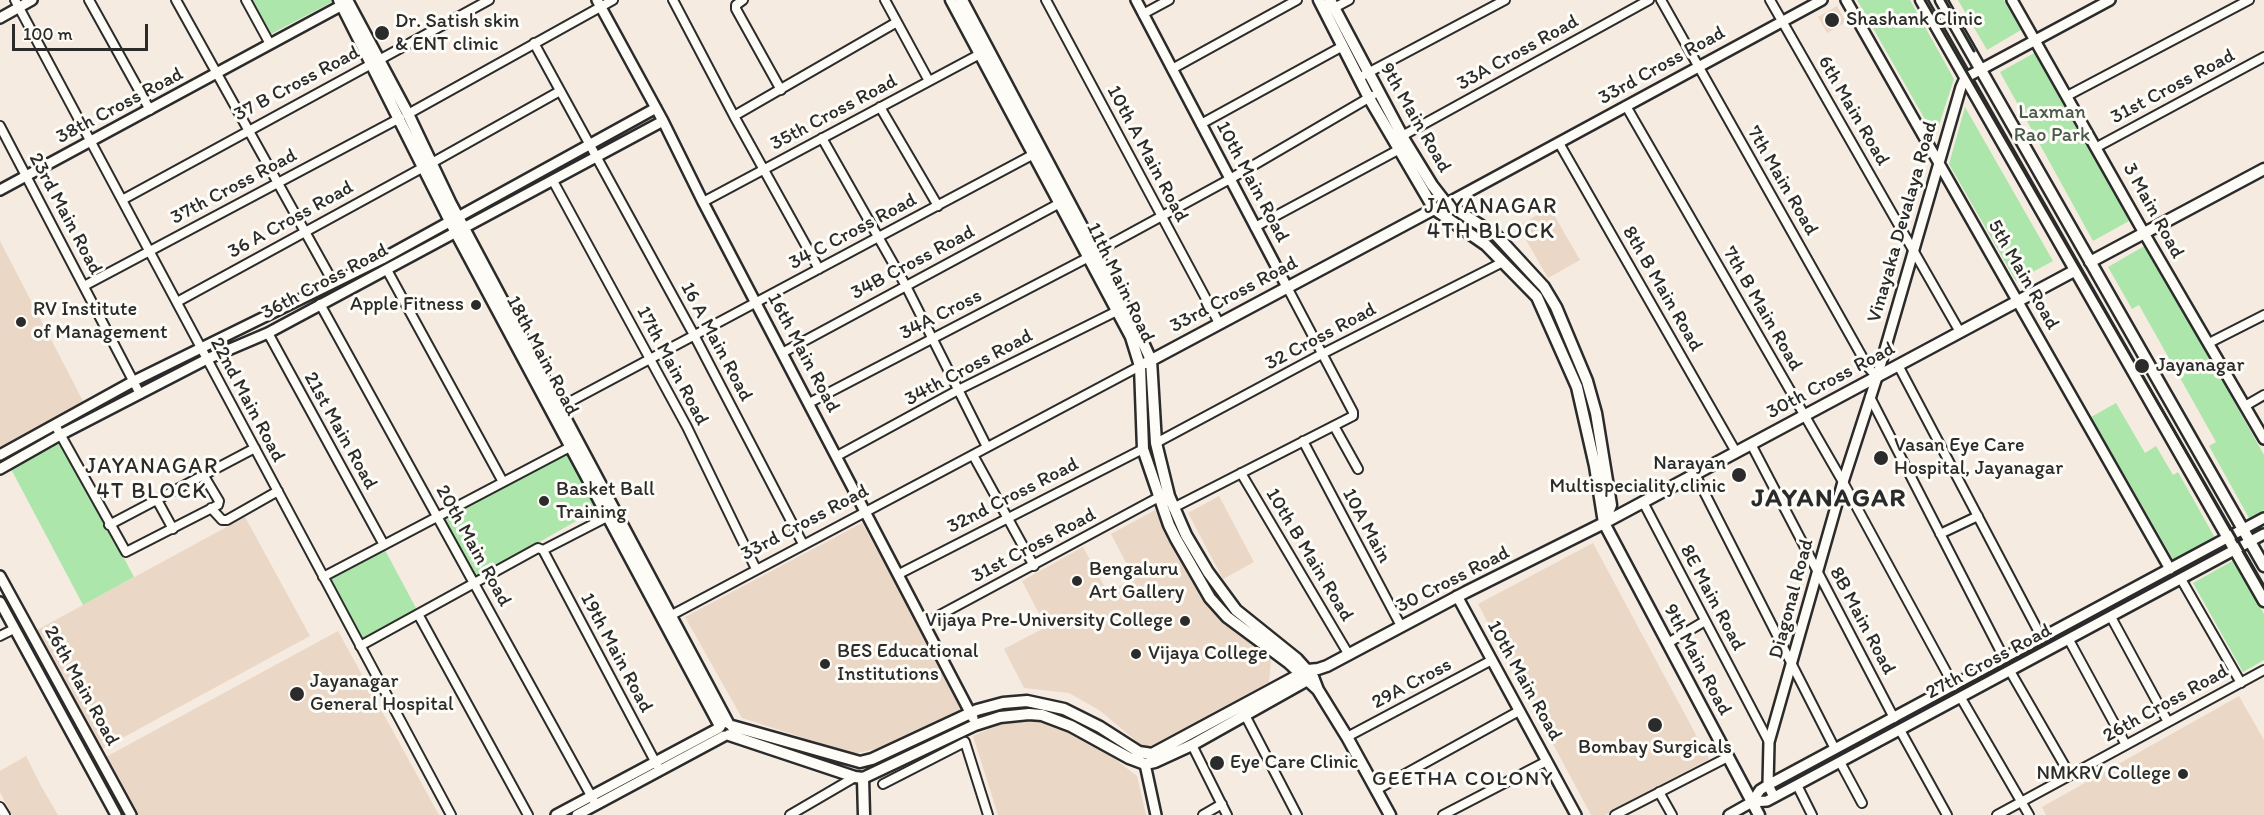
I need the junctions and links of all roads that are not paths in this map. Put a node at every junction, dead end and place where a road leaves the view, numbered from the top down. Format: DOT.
graph roads {
  1 [pos="32,0"];
  2 [pos="89,0"];
  3 [pos="176,0"];
  4 [pos="246,0"];
  5 [pos="489,0"];
  6 [pos="613,0"];
  7 [pos="673,0"];
  8 [pos="743,0"];
  9 [pos="885,0"];
  10 [pos="951,0"];
  11 [pos="962,0"];
  12 [pos="1046,0"];
  13 [pos="1136,0"];
  14 [pos="1169,0"];
  15 [pos="1297,0"];
  16 [pos="1319,0"];
  17 [pos="1349,0"];
  18 [pos="1649,0"];
  19 [pos="1660,0"];
  20 [pos="1770,0"];
  21 [pos="1822,0"];
  22 [pos="1846,0"];
  23 [pos="1921,0"];
  24 [pos="1941,0"];
  25 [pos="2012,0"];
  26 [pos="2110,0"];
  27 [pos="2249,0"];
  28 [pos="345,1"];
  29 [pos="1501,1"];
  30 [pos="599,3"];
  31 [pos="17,4"];
  32 [pos="1332,4"];
  33 [pos="1143,14"];
  34 [pos="0,18"];
  35 [pos="1782,21"];
  36 [pos="897,22"];
  37 [pos="2035,40"];
  38 [pos="534,43"];
  39 [pos="270,44"];
  40 [pos="1343,46"];
  41 [pos="980,54"];
  42 [pos="2264,57"];
  43 [pos="375,61"];
  44 [pos="1698,67"];
  45 [pos="1172,69"];
  46 [pos="1980,70"];
  47 [pos="216,75"];
  48 [pos="1364,75"];
  49 [pos="1965,78"];
  50 [pos="929,81"];
  51 [pos="780,90"];
  52 [pos="560,91"];
  53 [pos="1374,95"];
  54 [pos="2067,96"];
  55 [pos="1626,106"];
  56 [pos="880,107"];
  57 [pos="656,108"];
  58 [pos="150,110"];
  59 [pos="404,116"];
  60 [pos="734,117"];
  61 [pos="663,121"];
  62 [pos="1201,124"];
  63 [pos="0,126"];
  64 [pos="247,130"];
  65 [pos="1402,136"];
  66 [pos="822,138"];
  67 [pos="91,142"];
  68 [pos="1559,143"];
  69 [pos="590,145"];
  70 [pos="2097,147"];
  71 [pos="1398,150"];
  72 [pos="1034,154"];
  73 [pos="597,156"];
  74 [pos="1939,163"];
  75 [pos="426,166"];
  76 [pos="2264,169"];
  77 [pos="764,170"];
  78 [pos="27,176"];
  79 [pos="1230,179"];
  80 [pos="553,181"];
  81 [pos="276,183"];
  82 [pos="0,190"];
  83 [pos="122,200"];
  84 [pos="703,202"];
  85 [pos="1060,203"];
  86 [pos="1446,203"];
  87 [pos="938,206"];
  88 [pos="1434,209"];
  89 [pos="1162,217"];
  90 [pos="454,219"];
  91 [pos="1255,227"];
  92 [pos="460,230"];
  93 [pos="304,232"];
  94 [pos="2144,233"];
  95 [pos="878,237"];
  96 [pos="149,251"];
  97 [pos="1913,251"];
  98 [pos="1092,255"];
  99 [pos="1503,262"];
  100 [pos="2090,262"];
  101 [pos="819,269"];
  102 [pos="387,270"];
  103 [pos="2074,271"];
  104 [pos="333,282"];
  105 [pos="84,286"];
  106 [pos="906,286"];
  107 [pos="1287,287"];
  108 [pos="177,302"];
  109 [pos="756,302"];
  110 [pos="2018,302"];
  111 [pos="320,304"];
  112 [pos="1117,311"];
  113 [pos="2264,315"];
  114 [pos="1219,323"];
  115 [pos="1960,332"];
  116 [pos="268,333"];
  117 [pos="694,335"];
  118 [pos="932,338"];
  119 [pos="2209,343"];
  120 [pos="200,348"];
  121 [pos="782,353"];
  122 [pos="1322,354"];
  123 [pos="650,359"];
  124 [pos="207,360"];
  125 [pos="1151,360"];
  126 [pos="1898,365"];
  127 [pos="1140,366"];
  128 [pos="1877,377"];
  129 [pos="134,381"];
  130 [pos="960,389"];
  131 [pos="140,394"];
  132 [pos="2264,395"];
  133 [pos="1870,397"];
  134 [pos="809,404"];
  135 [pos="2245,405"];
  136 [pos="560,407"];
  137 [pos="1804,416"];
  138 [pos="55,425"];
  139 [pos="1334,426"];
  140 [pos="60,435"];
  141 [pos="2264,439"];
  142 [pos="1303,441"];
  143 [pos="1156,443"];
  144 [pos="1750,444"];
  145 [pos="570,447"];
  146 [pos="987,447"];
  147 [pos="255,448"];
  148 [pos="1143,449"];
  149 [pos="1736,452"];
  150 [pos="0,455"];
  151 [pos="973,455"];
  152 [pos="837,456"];
  153 [pos="0,469"];
  154 [pos="1358,469"];
  155 [pos="1241,473"];
  156 [pos="1695,474"];
  157 [pos="204,476"];
  158 [pos="503,482"];
  159 [pos="1843,482"];
  160 [pos="278,492"];
  161 [pos="1159,497"];
  162 [pos="157,500"];
  163 [pos="1643,502"];
  164 [pos="211,508"];
  165 [pos="1173,508"];
  166 [pos="866,511"];
  167 [pos="612,515"];
  168 [pos="438,516"];
  169 [pos="1978,516"];
  170 [pos="2264,518"];
  171 [pos="1008,519"];
  172 [pos="1604,523"];
  173 [pos="109,525"];
  174 [pos="173,529"];
  175 [pos="2243,529"];
  176 [pos="1940,534"];
  177 [pos="2264,534"];
  178 [pos="2228,537"];
  179 [pos="2250,542"];
  180 [pos="804,544"];
  181 [pos="384,545"];
  182 [pos="543,550"];
  183 [pos="2235,550"];
  184 [pos="1034,566"];
  185 [pos="2264,566"];
  186 [pos="756,569"];
  187 [pos="2170,569"];
  188 [pos="1818,571"];
  189 [pos="899,574"];
  190 [pos="0,576"];
  191 [pos="323,577"];
  192 [pos="2181,579"];
  193 [pos="475,584"];
  194 [pos="1457,596"];
  195 [pos="2264,601"];
  196 [pos="0,602"];
  197 [pos="418,614"];
  198 [pos="2111,617"];
  199 [pos="667,618"];
  200 [pos="1706,621"];
  201 [pos="925,623"];
  202 [pos="1401,626"];
  203 [pos="14,629"];
  204 [pos="0,636"];
  205 [pos="2042,638"];
  206 [pos="2069,640"];
  207 [pos="1668,643"];
  208 [pos="360,646"];
  209 [pos="1349,654"];
  210 [pos="2004,658"];
  211 [pos="1492,660"];
  212 [pos="1793,664"];
  213 [pos="2264,670"];
  214 [pos="2010,671"];
  215 [pos="1310,674"];
  216 [pos="2241,683"];
  217 [pos="1954,686"];
  218 [pos="1961,698"];
  219 [pos="1520,711"];
  220 [pos="971,712"];
  221 [pos="1245,716"];
  222 [pos="1894,718"];
  223 [pos="2168,722"];
  224 [pos="975,725"];
  225 [pos="725,729"];
  226 [pos="1900,730"];
  227 [pos="1347,737"];
  228 [pos="1769,742"];
  229 [pos="1192,745"];
  230 [pos="2127,745"];
  231 [pos="1835,748"];
  232 [pos="1728,757"];
  233 [pos="1547,761"];
  234 [pos="1840,762"];
  235 [pos="1145,764"];
  236 [pos="657,767"];
  237 [pos="2070,775"];
  238 [pos="859,777"];
  239 [pos="883,784"];
  240 [pos="1768,785"];
  241 [pos="1797,785"];
  242 [pos="1376,789"];
  243 [pos="1659,792"];
  244 [pos="1774,797"];
  245 [pos="594,800"];
  246 [pos="1752,802"];
  247 [pos="1862,802"];
  248 [pos="2021,802"];
  249 [pos="1222,804"];
  250 [pos="0,807"];
  251 [pos="794,814"];
  252 [pos="1572,814"];
  253 [pos="4,815"];
  254 [pos="116,815"];
  255 [pos="131,815"];
  256 [pos="450,815"];
  257 [pos="528,815"];
  258 [pos="556,815"];
  259 [pos="577,815"];
  260 [pos="864,815"];
  261 [pos="988,815"];
  262 [pos="1156,815"];
  263 [pos="1203,815"];
  264 [pos="1227,815"];
  265 [pos="1297,815"];
  266 [pos="1390,815"];
  267 [pos="1443,815"];
  268 [pos="1615,815"];
  269 [pos="1671,815"];
  270 [pos="1729,815"];
  271 [pos="1759,815"];
  272 [pos="1812,815"];
  273 [pos="1947,815"];
  274 [pos="1997,815"];
  275 [pos="2029,815"];
  1 -- 31 [label="street"];
  2 -- 58 [label="street"];
  3 -- 47 [label="street"];
  4 -- 39 [label="street"];
  5 -- 43 [label="street, 37 B Cross Road"];
  6 -- 30 [label="street, 37th Cross Road"];
  7 -- 60 [label="street"];
  8 -- 51 [label="street"];
  9 -- 36 [label="street"];
  10 -- 41 [label="main road, 11th Main Road"];
  11 -- 98 [label="main road, 11th Main Road"];
  12 -- 89 [label="street, 10th A Main Road"];
  13 -- 33 [label="street, 10th Main Road"];
  14 -- 33 [label="street"];
  15 -- 45 [label="street"];
  16 -- 40 [label="main road, 9th Main Road"];
  17 -- 32 [label="street"];
  18 -- 65 [label="street, 33A Cross Road"];
  19 -- 44 [label="street, 7th Main Road"];
  20 -- 35 [label="street, 6th Main Road"];
  21 -- 35 [label="street, 33rd Cross Road"];
  22 -- 74 [label="street, 5th Main Road"];
  23 -- 49 [label="main road"];
  24 -- 46 [label="main road"];
  25 -- 37 [label="street, 3 Main Road"];
  26 -- 37 [label="street"];
  27 -- 54 [label="street"];
  28 -- 39 [label="street, 38th Cross Road"];
  28 -- 43 [label="main road, 18th Main Road"];
  29 -- 48 [label="street"];
  30 -- 38 [label="street, 37th Cross Road"];
  30 -- 57 [label="street, 16th Main Road"];
  31 -- 34 [label="street"];
  31 -- 67 [label="street, 22nd Main Road"];
  32 -- 48 [label="main road, 9th Main Road"];
  33 -- 45 [label="street, 10th Main Road"];
  35 -- 44 [label="street, 33rd Cross Road"];
  35 -- 97 [label="street, 6th Main Road"];
  36 -- 50 [label="street"];
  36 -- 51 [label="street"];
  37 -- 46 [label="street"];
  37 -- 54 [label="street, 3 Main Road"];
  38 -- 52 [label="street"];
  38 -- 59 [label="street, 37th Cross Road"];
  39 -- 47 [label="street, 38th Cross Road"];
  40 -- 48 [label="main road, 9th Main Road"];
  40 -- 62 [label="street"];
  41 -- 50 [label="street, 35th Cross Road"];
  41 -- 72 [label="main road, 11th Main Road"];
  42 -- 70 [label="street, 31st Cross Road"];
  43 -- 59 [label="main road, 18th Main Road"];
  43 -- 64 [label="street, 37 B Cross Road"];
  44 -- 55 [label="street, 33rd Cross Road"];
  44 -- 128 [label="street, 7th Main Road"];
  45 -- 62 [label="street, 10th Main Road"];
  46 -- 49 [label="street"];
  46 -- 100 [label="main road"];
  47 -- 58 [label="street, 38th Cross Road"];
  47 -- 64 [label="street"];
  48 -- 53 [label="main road, 9th Main Road"];
  49 -- 74 [label="street, Vinayaka Devalaya Road"];
  49 -- 103 [label="main road"];
  50 -- 56 [label="street, 35th Cross Road"];
  51 -- 60 [label="street"];
  52 -- 69 [label="street"];
  52 -- 75 [label="street, 36 A Cross Road"];
  53 -- 65 [label="main road, 9th Main Road"];
  53 -- 71 [label="main road, 9th Main Road"];
  53 -- 79 [label="street"];
  54 -- 70 [label="street, 3 Main Road"];
  55 -- 68 [label="street, 33rd Cross Road"];
  55 -- 137 [label="street, 7th B Main Road"];
  56 -- 66 [label="street, 35th Cross Road"];
  56 -- 87 [label="street"];
  57 -- 61 [label="street, 16th Main Road"];
  57 -- 69 [label="street, 36th Cross Road"];
  58 -- 67 [label="street, 38th Cross Road"];
  59 -- 75 [label="main road, 18th Main Road"];
  59 -- 81 [label="street, 37th Cross Road"];
  60 -- 77 [label="street"];
  61 -- 73 [label="street, 36th Cross Road"];
  61 -- 84 [label="street, 16th Main Road"];
  62 -- 79 [label="street, 10th Main Road"];
  63 -- 78 [label="street, 23rd Main Road"];
  64 -- 81 [label="street"];
  64 -- 83 [label="street, 37 B Cross Road"];
  65 -- 86 [label="main road, 9th Main Road"];
  66 -- 77 [label="street, 35th Cross Road"];
  66 -- 95 [label="street"];
  67 -- 78 [label="street, 38th Cross Road"];
  67 -- 83 [label="street, 22nd Main Road"];
  68 -- 86 [label="street, 33rd Cross Road"];
  68 -- 149 [label="street, 8th B Main Road"];
  69 -- 73 [label="street, 16 A Main Road"];
  69 -- 90 [label="street, 36th Cross Road"];
  70 -- 94 [label="street, 3 Main Road"];
  71 -- 88 [label="main road, 9th Main Road"];
  71 -- 91 [label="street"];
  72 -- 85 [label="main road, 11th Main Road"];
  72 -- 87 [label="street, 34 C Cross Road"];
  73 -- 80 [label="street, 36th Cross Road"];
  73 -- 117 [label="street, 16 A Main Road"];
  74 -- 97 [label="street, Vinayaka Devalaya Road"];
  74 -- 110 [label="street, 5th Main Road"];
  75 -- 90 [label="main road, 18th Main Road"];
  75 -- 93 [label="street, 36 A Cross Road"];
  76 -- 94 [label="main road"];
  77 -- 84 [label="street, 35th Cross Road"];
  77 -- 101 [label="street"];
  78 -- 82 [label="street, 38th Cross Road"];
  78 -- 105 [label="street, 23rd Main Road"];
  79 -- 89 [label="street"];
  79 -- 91 [label="street, 10th Main Road"];
  80 -- 92 [label="street, 36th Cross Road"];
  80 -- 123 [label="street, 17th Main Road"];
  81 -- 93 [label="street"];
  81 -- 96 [label="street, 37th Cross Road"];
  83 -- 96 [label="street, 22nd Main Road"];
  84 -- 109 [label="street, 16th Main Road"];
  85 -- 98 [label="main road, 11th Main Road"];
  85 -- 106 [label="street, 34B Cross Road"];
  86 -- 88 [label="street, 33rd Cross Road"];
  86 -- 172 [label="main road, 9th Main Road"];
  87 -- 95 [label="street, 34 C Cross Road"];
  88 -- 99 [label="main road, 9th Main Road"];
  88 -- 107 [label="main road, 33rd Cross Road"];
  89 -- 98 [label="street"];
  89 -- 114 [label="street, 10th A Main Road"];
  90 -- 92 [label="main road, 18th Main Road"];
  90 -- 104 [label="street, 36th Cross Road"];
  91 -- 107 [label="street, 10th Main Road"];
  92 -- 102 [label="street, 36th Cross Road"];
  92 -- 136 [label="main road, 18th Main Road"];
  92 -- 145 [label="main road, 18th Main Road"];
  93 -- 104 [label="street"];
  93 -- 108 [label="street, 36 A Cross Road"];
  94 -- 100 [label="main road"];
  94 -- 119 [label="street, 3 Main Road"];
  95 -- 101 [label="street, 34 C Cross Road"];
  95 -- 106 [label="street"];
  96 -- 105 [label="street, 37th Cross Road"];
  96 -- 108 [label="street, 22nd Main Road"];
  97 -- 115 [label="street, 6th Main Road"];
  97 -- 128 [label="street, Vinayaka Devalaya Road"];
  98 -- 112 [label="main road, 11th Main Road"];
  98 -- 118 [label="street, 34A Cross"];
  98 -- 125 [label="main road, 11th Main Road"];
  99 -- 122 [label="street, 32 Cross Road"];
  99 -- 172 [label="main road, 9th Main Road"];
  100 -- 175 [label="main road"];
  101 -- 109 [label="street, 34 C Cross Road"];
  102 -- 111 [label="street, 36th Cross Road"];
  102 -- 158 [label="street"];
  103 -- 110 [label="main road, 30th Cross Road"];
  103 -- 178 [label="main road"];
  104 -- 120 [label="street, 36th Cross Road"];
  105 -- 129 [label="street, 23rd Main Road"];
  106 -- 118 [label="street"];
  106 -- 121 [label="street, 34B Cross Road"];
  107 -- 114 [label="main road, 33rd Cross Road"];
  107 -- 122 [label="street, 10th Main Road"];
  108 -- 120 [label="street, 22nd Main Road"];
  109 -- 117 [label="street, 34 C Cross Road"];
  109 -- 121 [label="street, 16th Main Road"];
  110 -- 115 [label="main road, 30th Cross Road"];
  110 -- 187 [label="street, 5th Main Road"];
  111 -- 116 [label="street, 36th Cross Road"];
  111 -- 168 [label="street, 20th Main Road"];
  112 -- 127 [label="main road, 11th Main Road"];
  112 -- 130 [label="street, 34th Cross Road"];
  113 -- 119 [label="street"];
  114 -- 125 [label="main road, 33rd Cross Road"];
  115 -- 126 [label="main road, 30th Cross Road"];
  116 -- 124 [label="street, 36th Cross Road"];
  116 -- 181 [label="street, 21st Main Road"];
  117 -- 123 [label="street, 34 C Cross Road"];
  117 -- 180 [label="street, 16 A Main Road"];
  118 -- 130 [label="street"];
  118 -- 134 [label="street, 34A Cross"];
  119 -- 135 [label="street, 3 Main Road"];
  120 -- 124 [label="street, 22nd Main Road"];
  120 -- 129 [label="street, 36th Cross Road"];
  121 -- 134 [label="street, 16th Main Road"];
  122 -- 139 [label="street, 10th Main Road"];
  122 -- 143 [label="street, 32 Cross Road"];
  123 -- 136 [label="street, 34 C Cross Road"];
  123 -- 186 [label="street, 17th Main Road"];
  124 -- 131 [label="street, 36th Cross Road"];
  124 -- 147 [label="street, 22nd Main Road"];
  125 -- 127 [label="main road, 33rd Cross Road"];
  125 -- 143 [label="main road, 11th Main Road"];
  126 -- 128 [label="main road, 30th Cross Road"];
  126 -- 169 [label="street"];
  127 -- 146 [label="street, 33rd Cross Road"];
  127 -- 148 [label="main road, 11th Main Road"];
  128 -- 133 [label="street, Diagonal Road"];
  128 -- 137 [label="main road, 30th Cross Road"];
  129 -- 131 [label="street, 23rd Main Road"];
  129 -- 138 [label="street, 36th Cross Road"];
  130 -- 146 [label="street"];
  130 -- 152 [label="street, 34th Cross Road"];
  131 -- 140 [label="street, 36th Cross Road"];
  132 -- 135 [label="street"];
  133 -- 159 [label="street, Diagonal Road"];
  133 -- 176 [label="street"];
  134 -- 152 [label="street, 16th Main Road"];
  135 -- 141 [label="street, 3 Main Road"];
  136 -- 167 [label="main road, 18th Main Road"];
  137 -- 144 [label="main road, 30th Cross Road"];
  137 -- 159 [label="street, 7th B Main Road"];
  138 -- 140 [label="street"];
  138 -- 150 [label="street, 36th Cross Road"];
  139 -- 142 [label="street"];
  139 -- 154 [label="street"];
  140 -- 153 [label="street, 36th Cross Road"];
  140 -- 173 [label="street"];
  142 -- 155 [label="street"];
  142 -- 202 [label="street, 10A Main"];
  143 -- 165 [label="main road, 11th Main Road"];
  144 -- 149 [label="main road, 30th Cross Road"];
  144 -- 188 [label="street, 8B Main Road"];
  145 -- 158 [label="street"];
  145 -- 167 [label="main road, 18th Main Road"];
  146 -- 151 [label="street, 33rd Cross Road"];
  147 -- 157 [label="street"];
  147 -- 160 [label="street, 22nd Main Road"];
  148 -- 161 [label="main road, 11th Main Road"];
  148 -- 171 [label="street, 32nd Cross Road"];
  149 -- 156 [label="main road, 30th Cross Road"];
  151 -- 166 [label="street, 33rd Cross Road"];
  151 -- 171 [label="street"];
  152 -- 166 [label="street, 16th Main Road"];
  155 -- 165 [label="street"];
  155 -- 209 [label="street, 10th B Main Road"];
  156 -- 163 [label="main road, 30th Cross Road"];
  156 -- 212 [label="street"];
  157 -- 162 [label="street"];
  157 -- 164 [label="street"];
  158 -- 168 [label="street"];
  159 -- 188 [label="street, Diagonal Road"];
  159 -- 217 [label="street, 7th B Main Road"];
  160 -- 164 [label="street"];
  160 -- 191 [label="street, 22nd Main Road"];
  161 -- 184 [label="street, 31st Cross Road"];
  161 -- 215 [label="main road, 11th Main Road"];
  162 -- 173 [label="street"];
  162 -- 174 [label="street"];
  163 -- 172 [label="main road, 30th Cross Road"];
  163 -- 200 [label="street, 8E Main Road"];
  164 -- 174 [label="street"];
  165 -- 215 [label="main road, 11th Main Road"];
  166 -- 180 [label="street, 33rd Cross Road"];
  166 -- 189 [label="street, 16th Main Road"];
  167 -- 182 [label="street"];
  167 -- 199 [label="main road, 18th Main Road"];
  168 -- 181 [label="street"];
  168 -- 193 [label="street, 20th Main Road"];
  169 -- 176 [label="street"];
  169 -- 205 [label="street"];
  170 -- 175 [label="street, 27th Cross Road"];
  171 -- 184 [label="street"];
  171 -- 189 [label="street, 32nd Cross Road"];
  172 -- 194 [label="main road, 30 Cross Road"];
  172 -- 207 [label="main road, 9th Main Road"];
  173 -- 174 [label="street"];
  175 -- 178 [label="street, 27th Cross Road"];
  175 -- 179 [label="main road"];
  176 -- 210 [label="street"];
  177 -- 179 [label="street, 27th Cross Road"];
  178 -- 183 [label="main road"];
  178 -- 187 [label="street, 27th Cross Road"];
  179 -- 183 [label="street, 27th Cross Road"];
  179 -- 185 [label="main road"];
  180 -- 186 [label="street, 33rd Cross Road"];
  181 -- 191 [label="street"];
  182 -- 193 [label="street"];
  182 -- 236 [label="street, 19th Main Road"];
  183 -- 192 [label="street, 27th Cross Road"];
  183 -- 195 [label="main road"];
  184 -- 201 [label="street, 31st Cross Road"];
  186 -- 199 [label="street, 33rd Cross Road"];
  187 -- 205 [label="street, 27th Cross Road"];
  188 -- 212 [label="street, Diagonal Road"];
  188 -- 222 [label="street, 8B Main Road"];
  189 -- 201 [label="street, 16th Main Road"];
  190 -- 255 [label="street, 26th Main Road"];
  191 -- 208 [label="street, 22nd Main Road"];
  192 -- 198 [label="street, 27th Cross Road"];
  192 -- 216 [label="street"];
  193 -- 197 [label="street"];
  193 -- 245 [label="street, 20th Main Road"];
  194 -- 202 [label="main road, 30 Cross Road"];
  194 -- 211 [label="street, 10th Main Road"];
  196 -- 203 [label="street, 26th Main Road"];
  197 -- 208 [label="street"];
  197 -- 257 [label="street"];
  198 -- 206 [label="street, 27th Cross Road"];
  198 -- 223 [label="street"];
  199 -- 225 [label="main road, 18th Main Road"];
  200 -- 207 [label="street"];
  200 -- 228 [label="street, 8E Main Road"];
  201 -- 220 [label="street, 16th Main Road"];
  202 -- 209 [label="main road, 30 Cross Road"];
  203 -- 204 [label="street"];
  203 -- 254 [label="street, 26th Main Road"];
  205 -- 210 [label="street, 27th Cross Road"];
  206 -- 214 [label="street, 27th Cross Road"];
  206 -- 230 [label="street"];
  207 -- 232 [label="main road, 9th Main Road"];
  208 -- 256 [label="street, 22nd Main Road"];
  209 -- 215 [label="main road, 30 Cross Road"];
  210 -- 217 [label="street, 27th Cross Road"];
  211 -- 219 [label="street, 10th Main Road"];
  211 -- 227 [label="street, 29A Cross"];
  212 -- 228 [label="street, Diagonal Road"];
  212 -- 231 [label="street"];
  213 -- 216 [label="street, 26th Cross Road"];
  214 -- 218 [label="street, 27th Cross Road"];
  214 -- 237 [label="street"];
  215 -- 220 [label="main road"];
  215 -- 221 [label="main road"];
  215 -- 227 [label="main road"];
  216 -- 223 [label="street, 26th Cross Road"];
  217 -- 222 [label="street, 27th Cross Road"];
  218 -- 226 [label="street, 27th Cross Road"];
  218 -- 248 [label="street"];
  219 -- 233 [label="street, 10th Main Road"];
  219 -- 242 [label="street"];
  220 -- 224 [label="street, 16th Main Road"];
  220 -- 225 [label="main road"];
  221 -- 229 [label="main road"];
  221 -- 265 [label="street"];
  222 -- 231 [label="street, 27th Cross Road"];
  223 -- 230 [label="street, 26th Cross Road"];
  224 -- 235 [label="main road"];
  224 -- 238 [label="main road"];
  225 -- 236 [label="street"];
  225 -- 238 [label="main road"];
  226 -- 234 [label="street, 27th Cross Road"];
  226 -- 273 [label="street"];
  227 -- 242 [label="main road"];
  228 -- 240 [label="street, Diagonal Road"];
  229 -- 235 [label="main road"];
  229 -- 249 [label="street"];
  230 -- 237 [label="street, 26th Cross Road"];
  231 -- 240 [label="street, 27th Cross Road"];
  232 -- 243 [label="street"];
  232 -- 246 [label="main road, 9th Main Road"];
  233 -- 252 [label="street, 10th Main Road"];
  233 -- 267 [label="street"];
  234 -- 241 [label="street, 27th Cross Road"];
  234 -- 247 [label="street"];
  235 -- 262 [label="street"];
  236 -- 245 [label="street"];
  237 -- 248 [label="street, 26th Cross Road"];
  238 -- 251 [label="street"];
  238 -- 260 [label="main road"];
  239 -- 261 [label="street"];
  240 -- 244 [label="street, Diagonal Road"];
  240 -- 246 [label="street, 27th Cross Road"];
  241 -- 244 [label="street, 27th Cross Road"];
  241 -- 272 [label="street"];
  242 -- 266 [label="main road"];
  243 -- 268 [label="street"];
  243 -- 269 [label="street"];
  244 -- 246 [label="street, 27th Cross Road"];
  245 -- 258 [label="street"];
  245 -- 259 [label="street"];
  246 -- 270 [label="street, 27th Cross Road"];
  246 -- 271 [label="main road, 9th Main Road"];
  248 -- 274 [label="street, 26th Cross Road"];
  248 -- 275 [label="street"];
  249 -- 263 [label="street"];
  249 -- 264 [label="street"];
  250 -- 253 [label="street"];
}
